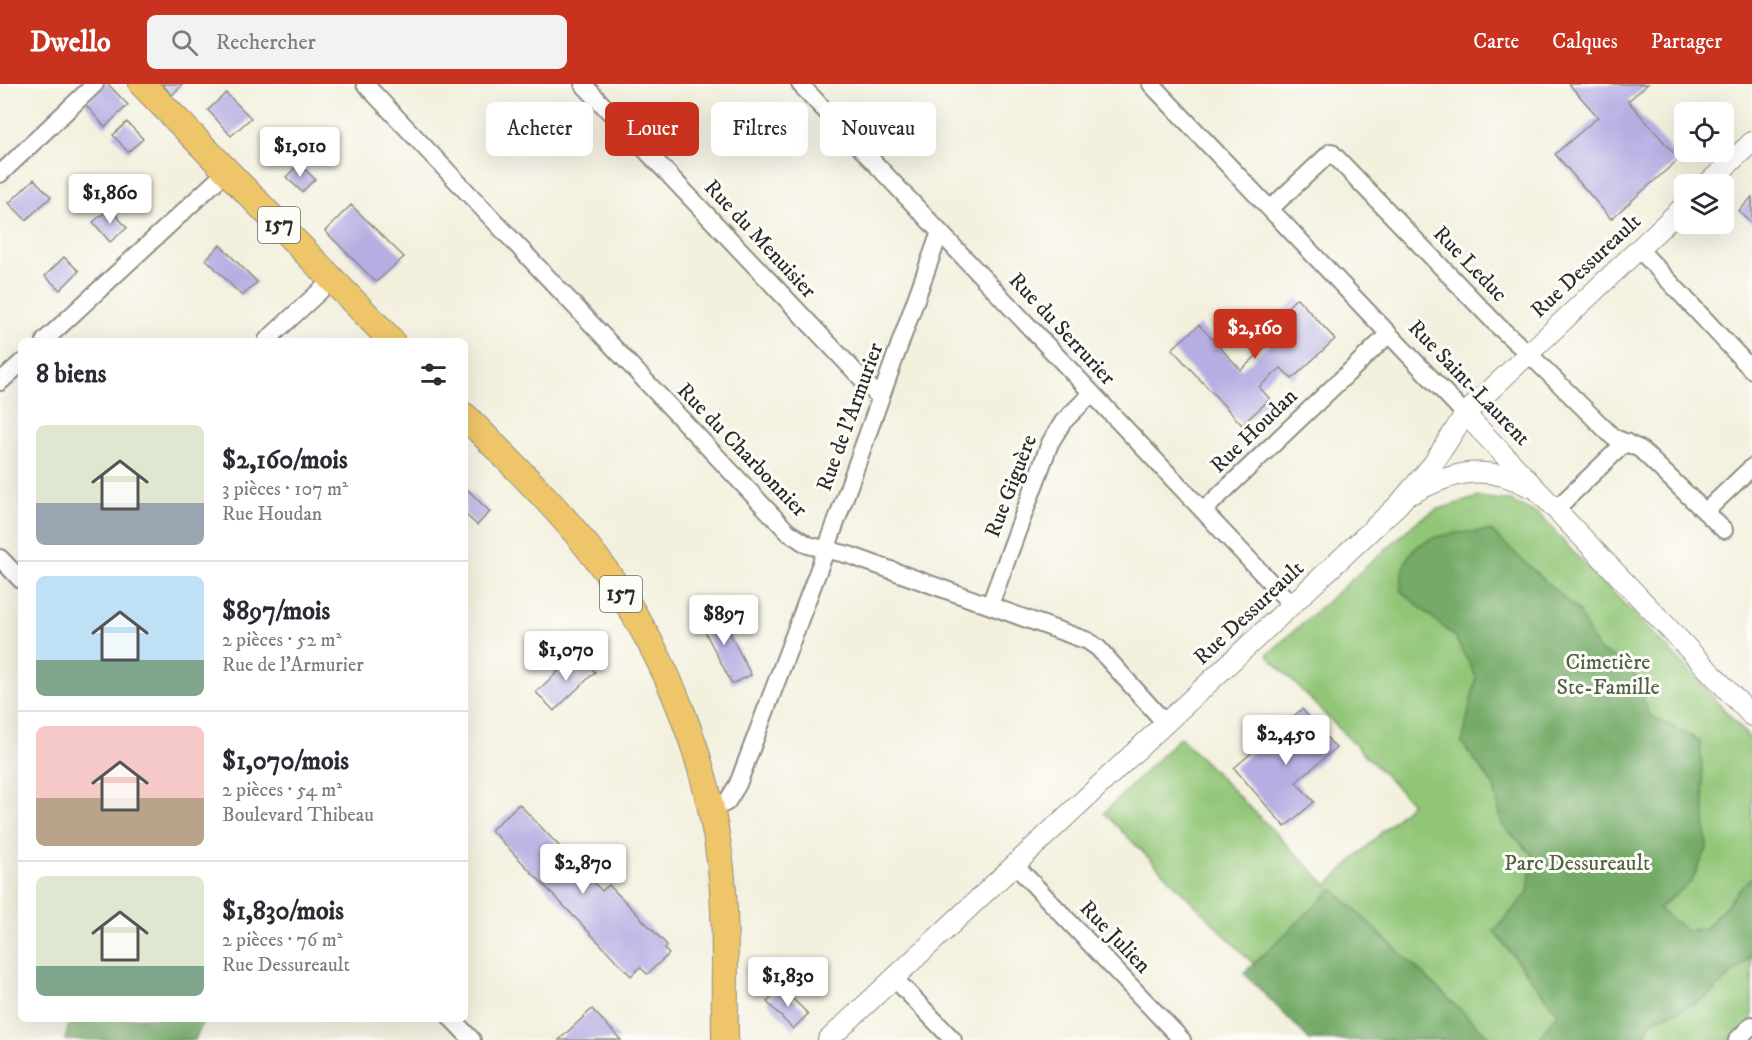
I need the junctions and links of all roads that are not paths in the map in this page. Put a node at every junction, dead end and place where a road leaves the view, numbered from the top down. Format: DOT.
graph roads {
  1 [pos="95,84"];
  2 [pos="142,84"];
  3 [pos="365,84"];
  4 [pos="583,84"];
  5 [pos="800,84"];
  6 [pos="1151,84"];
  7 [pos="1752,142"];
  8 [pos="227,171"];
  9 [pos="0,174"];
  10 [pos="1718,174"];
  11 [pos="1269,209"];
  12 [pos="1674,216"];
  13 [pos="940,232"];
  14 [pos="1639,249"];
  15 [pos="332,280"];
  16 [pos="1389,334"];
  17 [pos="47,338"];
  18 [pos="269,338"];
  19 [pos="389,338"];
  20 [pos="1528,353"];
  21 [pos="18,366"];
  22 [pos="1752,370"];
  23 [pos="0,382"];
  24 [pos="1092,393"];
  25 [pos="880,398"];
  26 [pos="1466,414"];
  27 [pos="468,419"];
  28 [pos="1626,442"];
  29 [pos="1752,467"];
  30 [pos="1405,497"];
  31 [pos="1550,502"];
  32 [pos="1203,511"];
  33 [pos="1706,511"];
  34 [pos="1724,530"];
  35 [pos="826,550"];
  36 [pos="0,558"];
  37 [pos="14,573"];
  38 [pos="990,605"];
  39 [pos="1292,605"];
  40 [pos="1752,716"];
  41 [pos="1166,724"];
  42 [pos="712,810"];
  43 [pos="1015,865"];
  44 [pos="894,978"];
  45 [pos="455,1022"];
  46 [pos="1752,1025"];
  47 [pos="472,1040"];
  48 [pos="725,1040"];
  49 [pos="828,1040"];
  50 [pos="953,1040"];
  51 [pos="1182,1040"];
  52 [pos="1737,1040"];
  1 -- 9 [label="street"];
  2 -- 8 [label="main road, 157"];
  3 -- 35 [label="street, Rue du Charbonnier"];
  4 -- 25 [label="street, Rue du Menuisier"];
  5 -- 13 [label="street, Rue du Serrurier"];
  6 -- 11 [label="street, Rue Saint-Laurent"];
  7 -- 10 [label="street"];
  8 -- 15 [label="main road, 157"];
  8 -- 17 [label="street"];
  11 -- 16 [label="street, Rue Saint-Laurent"];
  11 -- 20 [label="street, Rue Leduc"];
  12 -- 14 [label="street, Rue Dessureault"];
  13 -- 24 [label="street, Rue du Serrurier"];
  13 -- 25 [label="street, Rue de l'Armurier"];
  14 -- 20 [label="street, Rue Dessureault"];
  14 -- 22 [label="street"];
  15 -- 18 [label="street"];
  15 -- 19 [label="main road, 157"];
  16 -- 26 [label="street, Rue Saint-Laurent"];
  16 -- 32 [label="street, Rue Houdan"];
  20 -- 26 [label="street, Rue Dessureault"];
  20 -- 28 [label="street, Rue Leduc"];
  21 -- 23 [label="street"];
  24 -- 32 [label="street, Rue du Serrurier"];
  24 -- 38 [label="street, Rue Giguère"];
  25 -- 35 [label="street, Rue de l'Armurier"];
  26 -- 30 [label="street, Rue Dessureault"];
  26 -- 31 [label="street, Rue Saint-Laurent"];
  27 -- 42 [label="main road, 157"];
  28 -- 31 [label="street"];
  28 -- 33 [label="street, Rue Leduc"];
  29 -- 33 [label="street"];
  30 -- 31 [label="street"];
  30 -- 39 [label="street, Rue Dessureault"];
  31 -- 40 [label="street, Rue Saint-Laurent"];
  32 -- 39 [label="street, Rue du Serrurier"];
  33 -- 34 [label="street, Rue Leduc"];
  35 -- 38 [label="street, Rue du Charbonnier"];
  35 -- 42 [label="street, Rue de l'Armurier"];
  36 -- 37 [label="street"];
  38 -- 41 [label="street, Rue du Charbonnier"];
  39 -- 41 [label="street, Rue Dessureault"];
  41 -- 43 [label="street, Rue Dessureault"];
  42 -- 48 [label="main road, 157"];
  43 -- 44 [label="street, Rue Dessureault"];
  43 -- 51 [label="street, Rue Julien"];
  44 -- 49 [label="street, Rue Dessureault"];
  44 -- 50 [label="street"];
  45 -- 47 [label="street"];
  46 -- 52 [label="street"];
}
